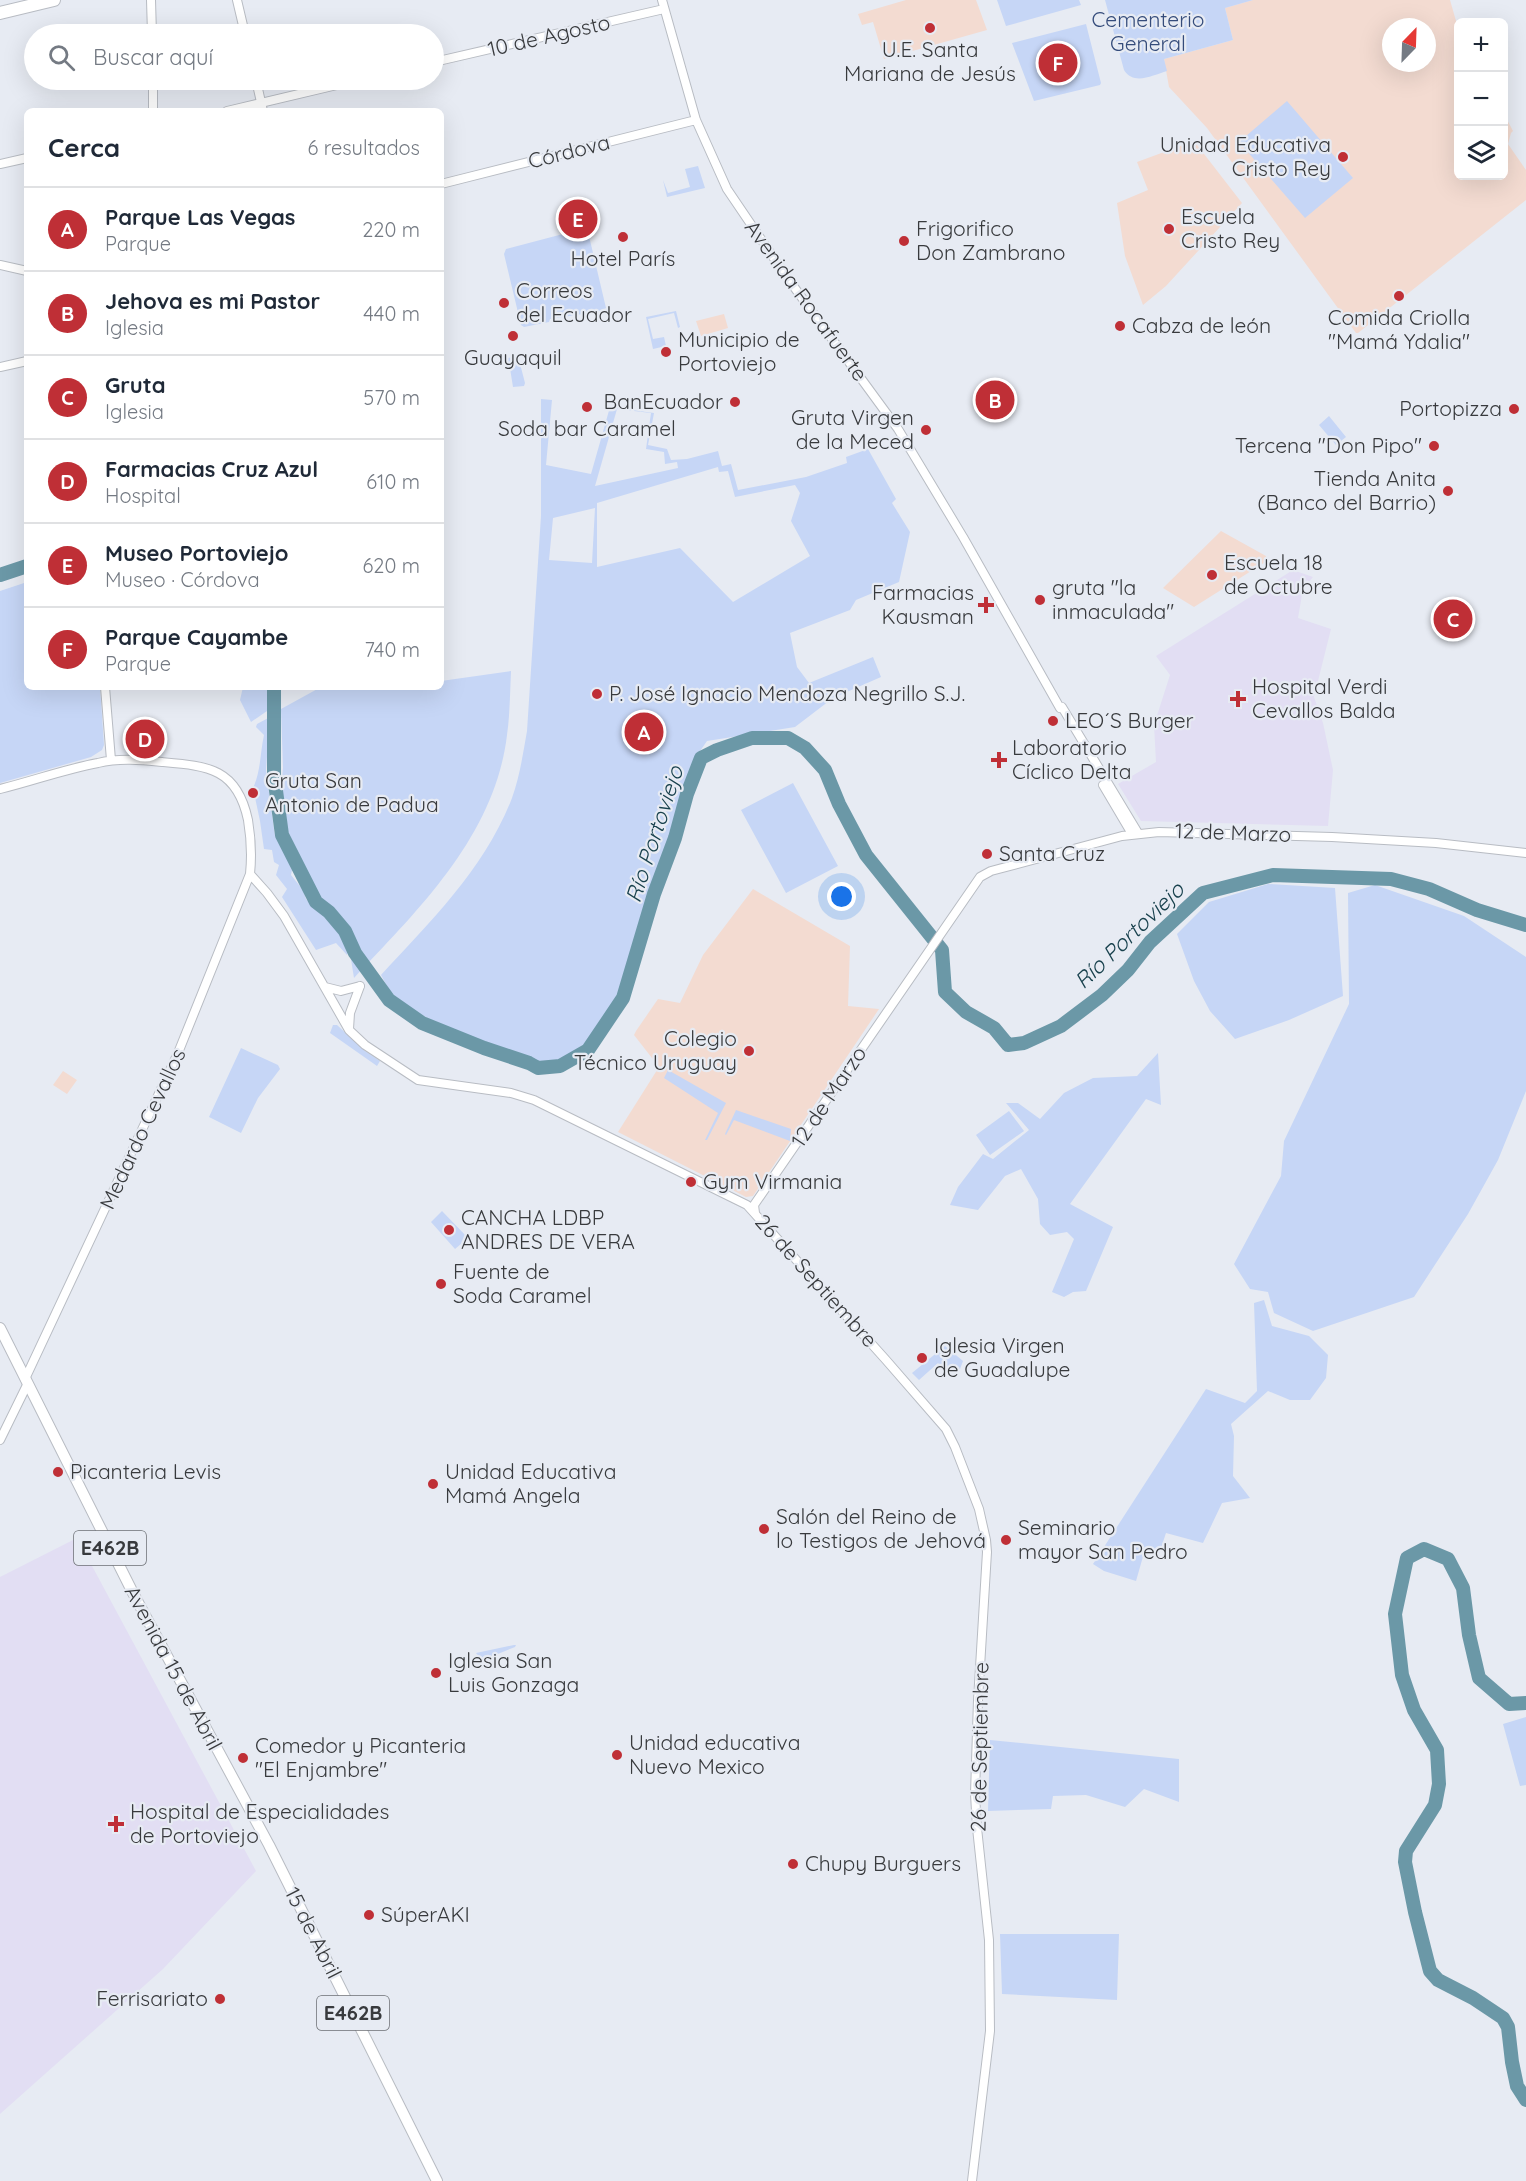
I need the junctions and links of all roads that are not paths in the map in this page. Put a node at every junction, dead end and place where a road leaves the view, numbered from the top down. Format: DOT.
graph roads {
  1 [pos="54,0"];
  2 [pos="151,0"];
  3 [pos="237,0"];
  4 [pos="663,5"];
  5 [pos="0,13"];
  6 [pos="152,24"];
  7 [pos="243,24"];
  8 [pos="444,60"];
  9 [pos="153,90"];
  10 [pos="258,90"];
  11 [pos="322,90"];
  12 [pos="262,107"];
  13 [pos="153,108"];
  14 [pos="696,120"];
  15 [pos="24,159"];
  16 [pos="0,164"];
  17 [pos="444,183"];
  18 [pos="0,265"];
  19 [pos="24,270"];
  20 [pos="24,362"];
  21 [pos="0,368"];
  22 [pos="105,690"];
  23 [pos="111,760"];
  24 [pos="0,789"];
  25 [pos="1135,834"];
  26 [pos="1526,853"];
  27 [pos="250,874"];
  28 [pos="325,987"];
  29 [pos="349,1030"];
  30 [pos="752,1208"];
  31 [pos="0,1329"];
  32 [pos="26,1382"];
  33 [pos="0,1440"];
  34 [pos="268,1845"];
  35 [pos="437,2181"];
  36 [pos="972,2181"];
  1 -- 5 [label="highway"];
  2 -- 6 [label="street"];
  3 -- 7 [label="street"];
  4 -- 8 [label="street, 10 de Agosto"];
  4 -- 14 [label="street, Avenida Rocafuerte"];
  9 -- 13 [label="street"];
  10 -- 12 [label="street"];
  11 -- 12 [label="street"];
  14 -- 17 [label="street, Córdova"];
  14 -- 25 [label="street, Avenida Rocafuerte"];
  15 -- 16 [label="street"];
  18 -- 19 [label="street"];
  20 -- 21 [label="street"];
  22 -- 23 [label="street"];
  23 -- 24 [label="street"];
  23 -- 27 [label="street"];
  25 -- 26 [label="street, 12 de Marzo"];
  25 -- 30 [label="street, 12 de Marzo"];
  27 -- 28 [label="street, 26 de Septiembre"];
  27 -- 32 [label="street, Medardo Cevallos"];
  28 -- 29 [label="street, 26 de Septiembre"];
  28 -- 29 [label="street"];
  29 -- 30 [label="street, 26 de Septiembre"];
  30 -- 36 [label="street, 26 de Septiembre"];
  31 -- 32 [label="main road, Avenida 15 de Abril / E462B"];
  32 -- 33 [label="street, Medardo Cevallos"];
  32 -- 34 [label="main road, Avenida 15 de Abril / E462B"];
  34 -- 35 [label="main road, 15 de Abril / E462B"];
}
